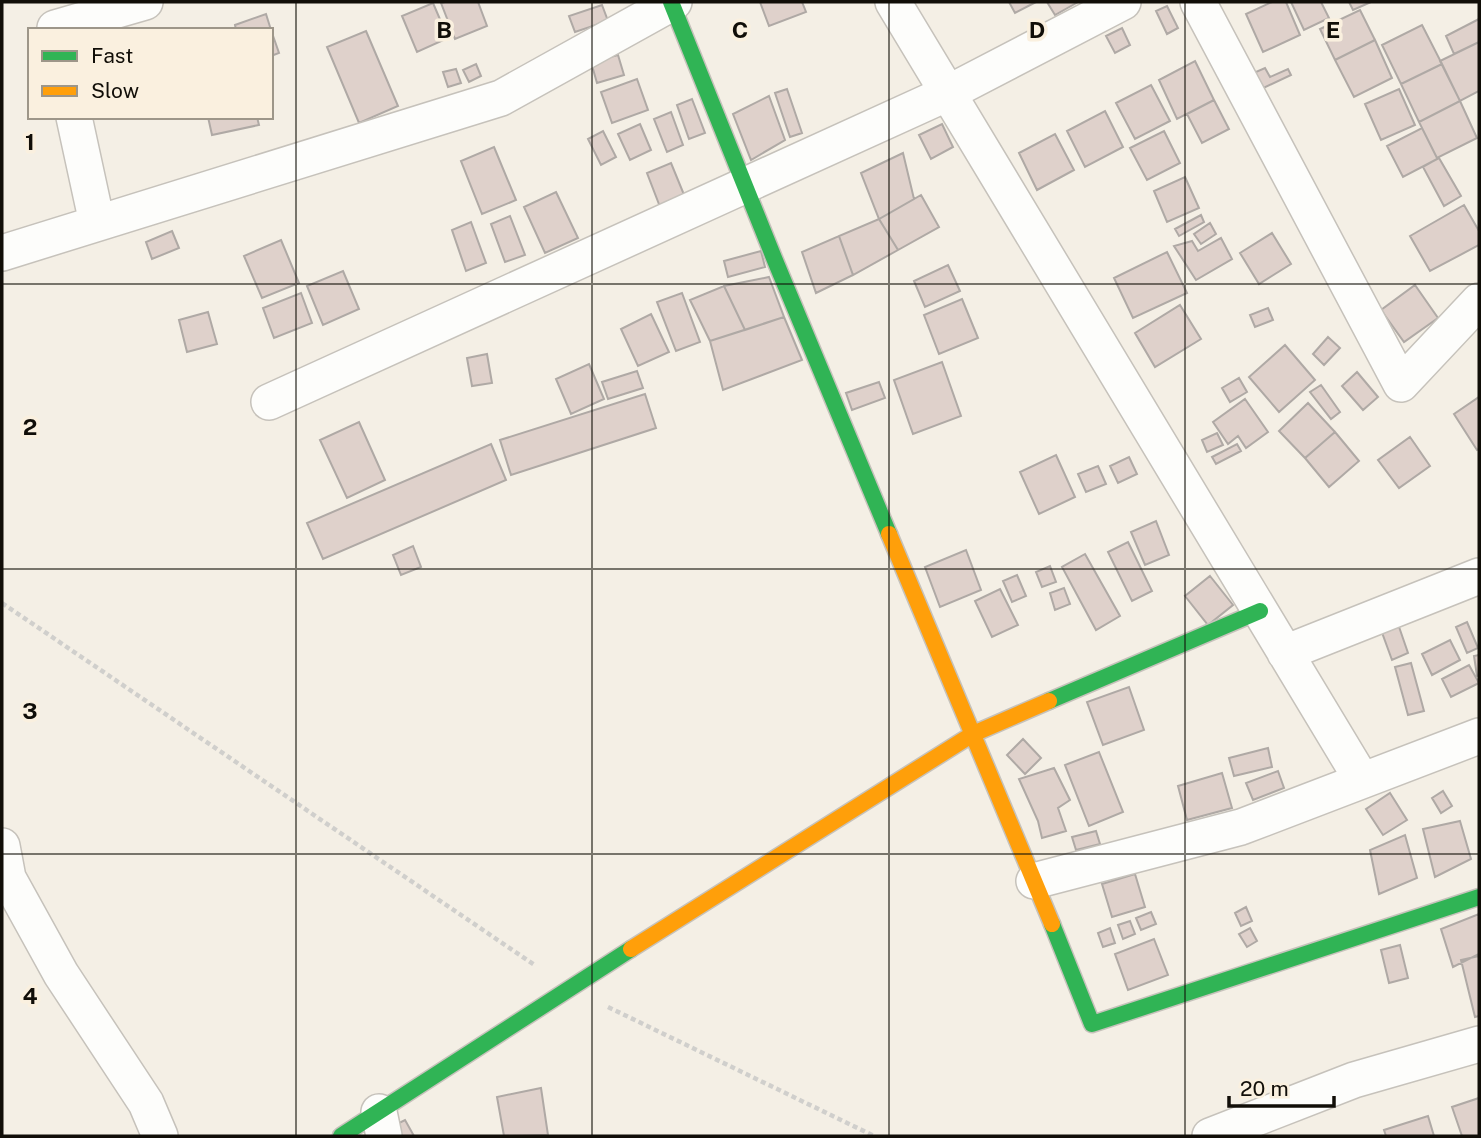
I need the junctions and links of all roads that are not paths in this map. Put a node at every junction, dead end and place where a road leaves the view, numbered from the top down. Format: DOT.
graph roads {
  1 [pos="145,2"];
  2 [pos="672,2"];
  3 [pos="893,2"];
  4 [pos="1123,2"];
  5 [pos="1198,2"];
  6 [pos="53,20"];
  7 [pos="948,93"];
  8 [pos="74,119"];
  9 [pos="744,187"];
  10 [pos="97,223"];
  11 [pos="2,253"];
  12 [pos="1479,301"];
  13 [pos="269,402"];
  14 [pos="1479,576"];
  15 [pos="1260,611"];
  16 [pos="1285,653"];
  17 [pos="973,734"];
  18 [pos="1479,736"];
  19 [pos="1362,780"];
  20 [pos="2,846"];
  21 [pos="1034,881"];
  22 [pos="1479,897"];
  23 [pos="1479,1044"];
  24 [pos="381,1124"];
  25 [pos="160,1136"];
  26 [pos="341,1136"];
  27 [pos="1210,1136"];
  1 -- 6 [label="street"];
  2 -- 9 [label="street"];
  2 -- 10 [label="street"];
  3 -- 7 [label="street"];
  4 -- 7 [label="street"];
  5 -- 12 [label="street"];
  7 -- 9 [label="street"];
  7 -- 15 [label="street"];
  8 -- 10 [label="street"];
  9 -- 13 [label="street"];
  9 -- 17 [label="street"];
  10 -- 11 [label="street"];
  14 -- 16 [label="street"];
  15 -- 16 [label="street"];
  15 -- 17 [label="street"];
  16 -- 19 [label="street"];
  17 -- 21 [label="street"];
  17 -- 24 [label="street"];
  18 -- 19 [label="street"];
  19 -- 21 [label="street"];
  20 -- 25 [label="street"];
  21 -- 22 [label="street"];
  23 -- 27 [label="street"];
  24 -- 26 [label="street"];
}
